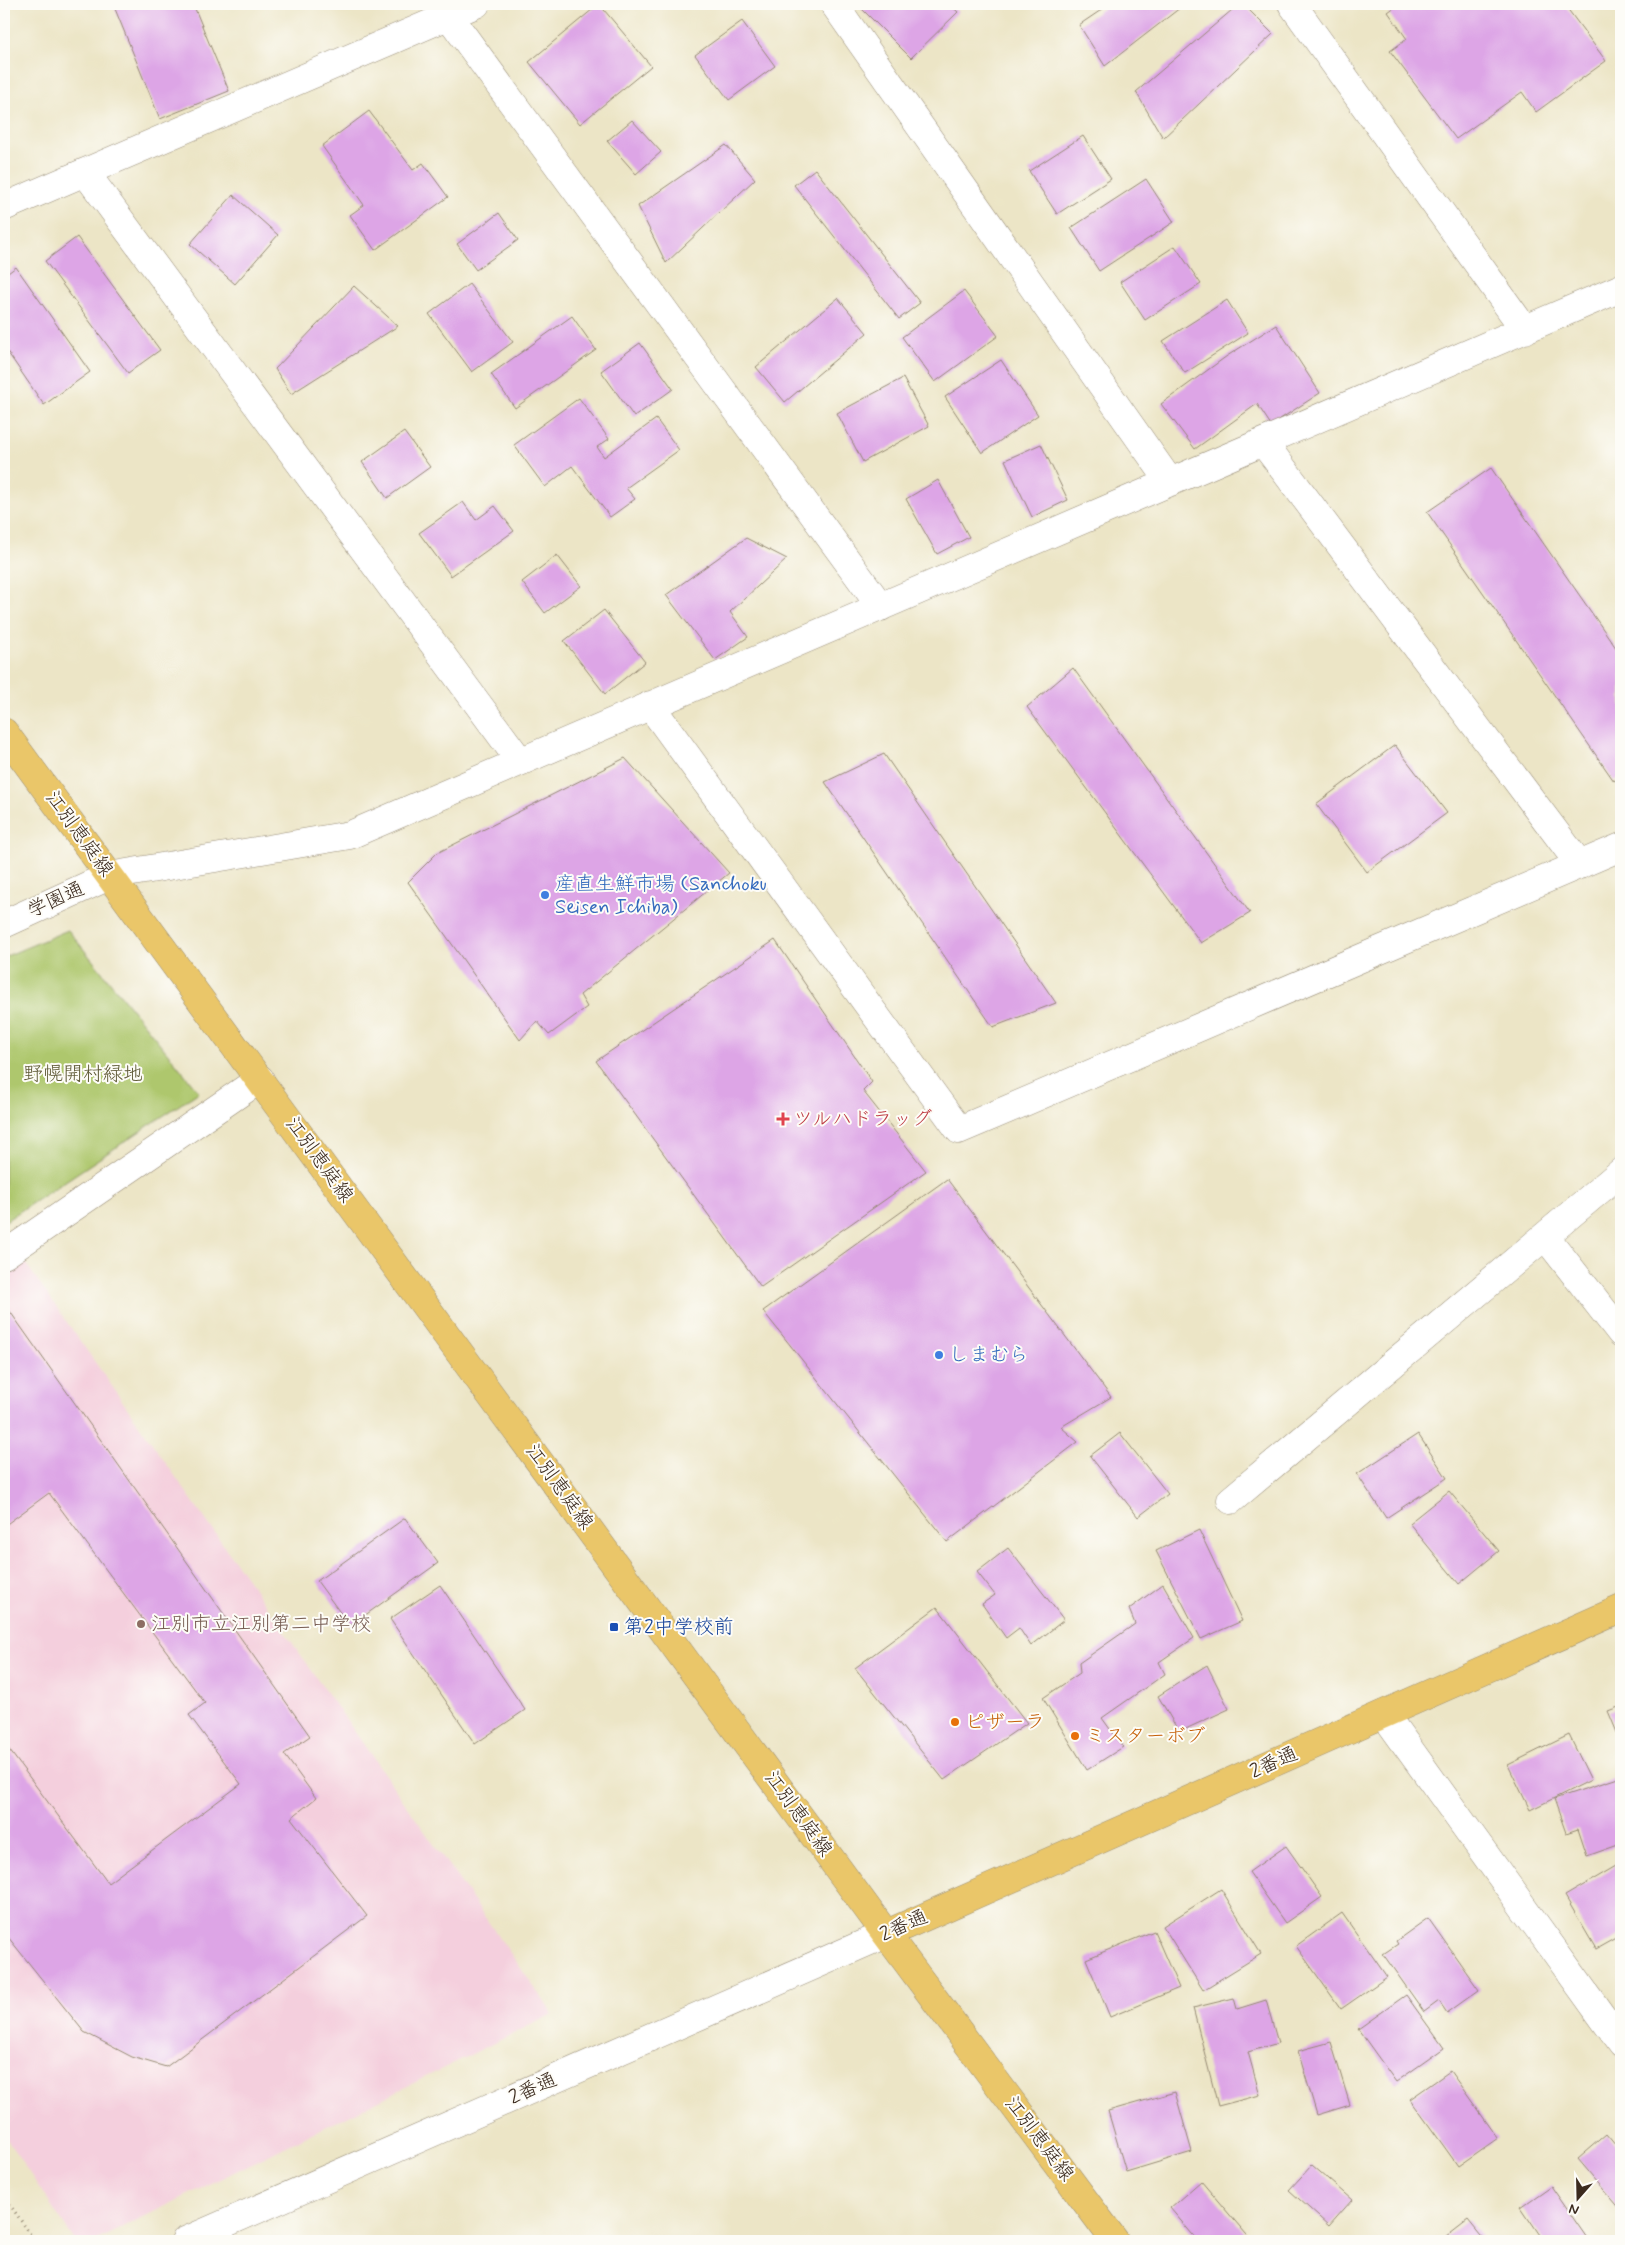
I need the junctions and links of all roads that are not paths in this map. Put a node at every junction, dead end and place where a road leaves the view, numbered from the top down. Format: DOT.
graph roads {
  1 [pos="476,4"];
  2 [pos="834,4"];
  3 [pos="1292,4"];
  4 [pos="445,10"];
  5 [pos="85,172"];
  6 [pos="4,208"];
  7 [pos="1621,288"];
  8 [pos="1524,330"];
  9 [pos="1263,442"];
  10 [pos="1170,482"];
  11 [pos="880,607"];
  12 [pos="650,705"];
  13 [pos="4,732"];
  14 [pos="520,761"];
  15 [pos="1621,847"];
  16 [pos="1580,865"];
  17 [pos="109,876"];
  18 [pos="4,924"];
  19 [pos="260,1079"];
  20 [pos="1621,1172"];
  21 [pos="1545,1236"];
  22 [pos="4,1255"];
  23 [pos="1621,1333"];
  24 [pos="1231,1500"];
  25 [pos="1621,1609"];
  26 [pos="1384,1714"];
  27 [pos="886,1934"];
  28 [pos="1621,2043"];
  29 [pos="185,2241"];
  30 [pos="1115,2241"];
  1 -- 4 [label="street"];
  2 -- 10 [label="street"];
  3 -- 8 [label="street"];
  4 -- 5 [label="street"];
  4 -- 11 [label="street"];
  5 -- 6 [label="street"];
  5 -- 14 [label="street"];
  7 -- 8 [label="street, 学園通"];
  8 -- 9 [label="street, 学園通"];
  9 -- 10 [label="street, 学園通"];
  9 -- 16 [label="street"];
  10 -- 11 [label="street, 学園通"];
  11 -- 12 [label="street, 学園通"];
  12 -- 14 [label="street, 学園通"];
  12 -- 16 [label="street"];
  13 -- 17 [label="main road, 江別恵庭線"];
  14 -- 17 [label="street, 学園通"];
  15 -- 16 [label="street"];
  17 -- 18 [label="street, 学園通"];
  17 -- 19 [label="main road, 江別恵庭線"];
  19 -- 22 [label="street"];
  19 -- 27 [label="main road, 江別恵庭線"];
  20 -- 21 [label="street"];
  21 -- 23 [label="street"];
  21 -- 24 [label="street"];
  25 -- 26 [label="main road, 2番通"];
  26 -- 27 [label="main road, 2番通"];
  26 -- 28 [label="street"];
  27 -- 29 [label="street, 2番通"];
  27 -- 30 [label="main road, 江別恵庭線"];
}
